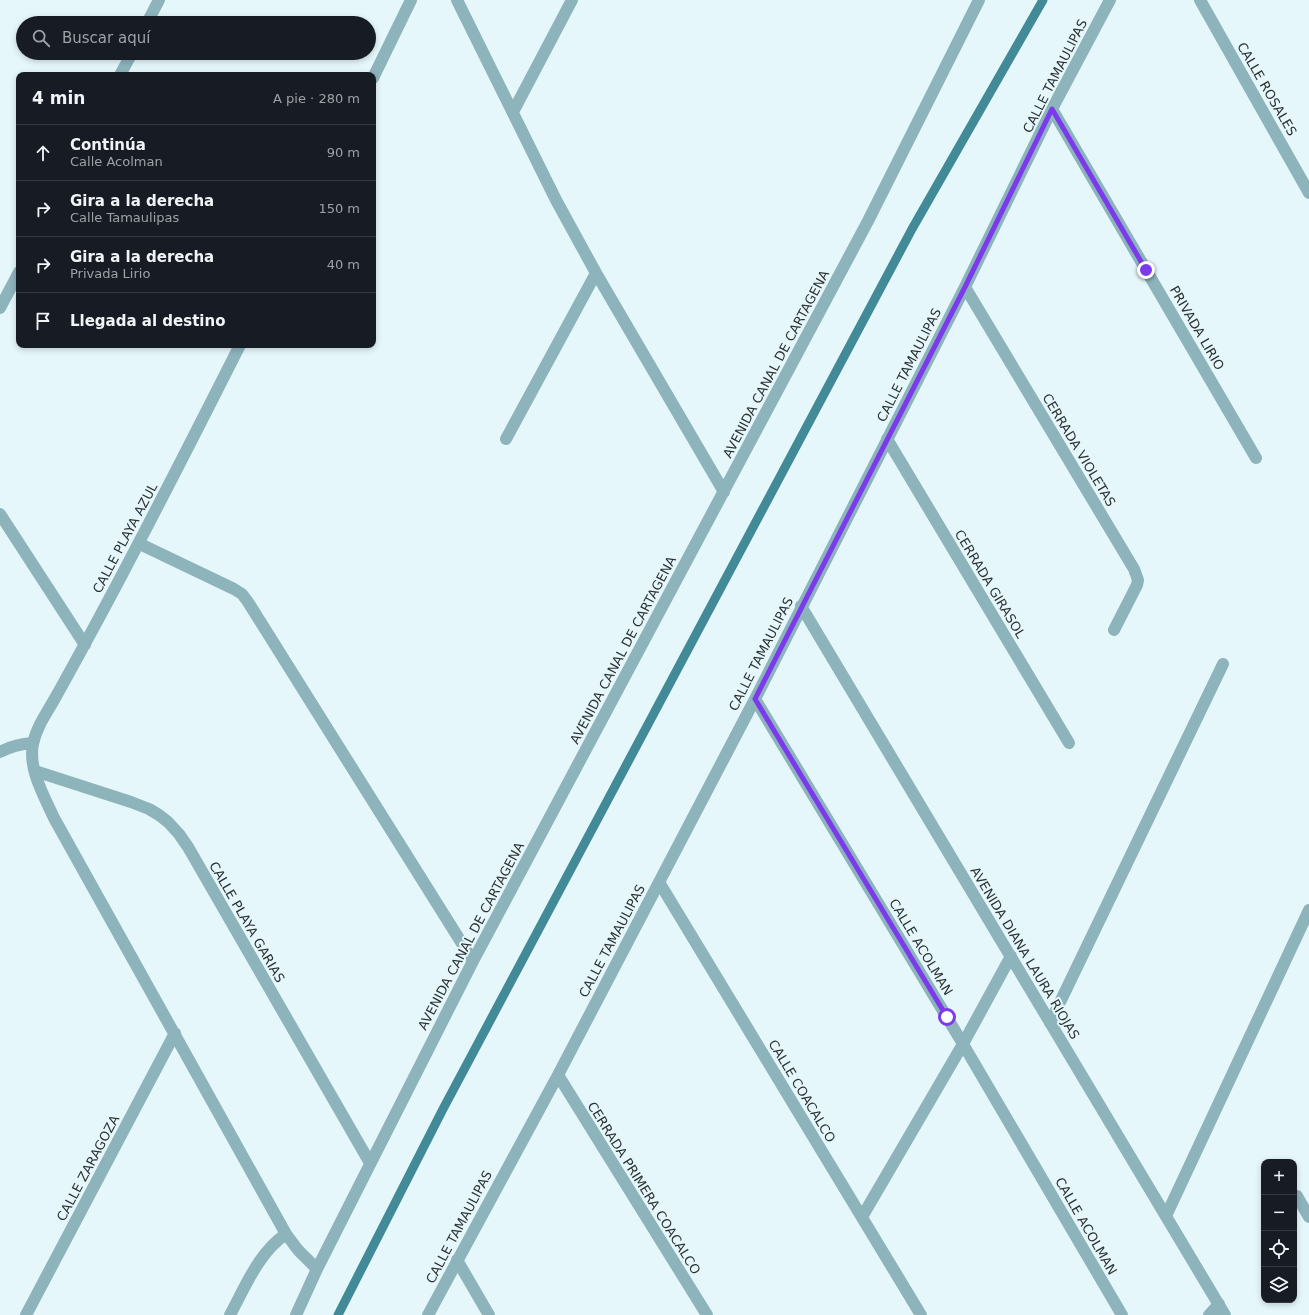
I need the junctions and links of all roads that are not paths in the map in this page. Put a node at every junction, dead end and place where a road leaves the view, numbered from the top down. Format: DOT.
graph roads {
  1 [pos="159,0"];
  2 [pos="411,0"];
  3 [pos="457,0"];
  4 [pos="572,0"];
  5 [pos="979,0"];
  6 [pos="1110,0"];
  7 [pos="1200,0"];
  8 [pos="151,16"];
  9 [pos="128,60"];
  10 [pos="122,72"];
  11 [pos="376,72"];
  12 [pos="1052,109"];
  13 [pos="513,112"];
  14 [pos="1309,193"];
  15 [pos="596,273"];
  16 [pos="16,278"];
  17 [pos="965,287"];
  18 [pos="0,308"];
  19 [pos="238,348"];
  20 [pos="887,439"];
  21 [pos="506,440"];
  22 [pos="1256,458"];
  23 [pos="724,492"];
  24 [pos="0,514"];
  25 [pos="140,544"];
  26 [pos="801,606"];
  27 [pos="1114,630"];
  28 [pos="85,645"];
  29 [pos="1223,664"];
  30 [pos="755,699"];
  31 [pos="33,743"];
  32 [pos="1069,743"];
  33 [pos="0,752"];
  34 [pos="34,771"];
  35 [pos="659,882"];
  36 [pos="1309,910"];
  37 [pos="1011,956"];
  38 [pos="472,961"];
  39 [pos="1050,1024"];
  40 [pos="174,1033"];
  41 [pos="962,1044"];
  42 [pos="558,1075"];
  43 [pos="370,1163"];
  44 [pos="1297,1196"];
  45 [pos="1166,1216"];
  46 [pos="862,1217"];
  47 [pos="1309,1217"];
  48 [pos="286,1234"];
  49 [pos="457,1260"];
  50 [pos="317,1269"];
  51 [pos="1219,1304"];
  52 [pos="26,1315"];
  53 [pos="230,1315"];
  54 [pos="296,1315"];
  55 [pos="428,1315"];
  56 [pos="489,1315"];
  57 [pos="707,1315"];
  58 [pos="921,1315"];
  59 [pos="1122,1315"];
  60 [pos="1209,1315"];
  61 [pos="1225,1315"];
  1 -- 8 [label="street"];
  2 -- 11 [label="street"];
  3 -- 13 [label="street"];
  4 -- 13 [label="street"];
  5 -- 23 [label="street, AVENIDA CANAL DE CARTAGENA"];
  6 -- 12 [label="street, CALLE TAMAULIPAS"];
  7 -- 14 [label="street, CALLE ROSALES"];
  9 -- 10 [label="street"];
  12 -- 17 [label="street, CALLE TAMAULIPAS"];
  12 -- 22 [label="street, PRIVADA LIRIO"];
  13 -- 15 [label="street"];
  15 -- 21 [label="street"];
  15 -- 23 [label="street"];
  16 -- 18 [label="street"];
  17 -- 20 [label="street, CALLE TAMAULIPAS"];
  17 -- 27 [label="street, CERRADA VIOLETAS"];
  19 -- 25 [label="street, CALLE PLAYA AZUL"];
  20 -- 26 [label="street, CALLE TAMAULIPAS"];
  20 -- 32 [label="street, CERRADA GIRASOL"];
  23 -- 38 [label="street, AVENIDA CANAL DE CARTAGENA"];
  24 -- 28 [label="street"];
  25 -- 28 [label="street, CALLE PLAYA AZUL"];
  25 -- 38 [label="street"];
  26 -- 30 [label="street, CALLE TAMAULIPAS"];
  26 -- 37 [label="street, AVENIDA DIANA LAURA RIOJAS"];
  28 -- 31 [label="street, CALLE PLAYA AZUL"];
  29 -- 39 [label="street"];
  30 -- 35 [label="street, CALLE TAMAULIPAS"];
  30 -- 41 [label="street, CALLE ACOLMAN"];
  31 -- 33 [label="street"];
  31 -- 34 [label="street"];
  34 -- 40 [label="street"];
  34 -- 43 [label="street, CALLE PLAYA GARIAS"];
  35 -- 42 [label="street, CALLE TAMAULIPAS"];
  35 -- 46 [label="street, CALLE COACALCO"];
  36 -- 45 [label="street"];
  37 -- 39 [label="street, AVENIDA DIANA LAURA RIOJAS"];
  37 -- 41 [label="street"];
  38 -- 43 [label="street, AVENIDA CANAL DE CARTAGENA"];
  39 -- 45 [label="street, AVENIDA DIANA LAURA RIOJAS"];
  40 -- 48 [label="street"];
  40 -- 52 [label="street, CALLE ZARAGOZA"];
  41 -- 46 [label="street"];
  41 -- 59 [label="street, CALLE ACOLMAN"];
  42 -- 49 [label="street, CALLE TAMAULIPAS"];
  42 -- 57 [label="street, CERRADA PRIMERA COACALCO"];
  43 -- 50 [label="street, AVENIDA CANAL DE CARTAGENA"];
  44 -- 47 [label="street"];
  45 -- 51 [label="street, AVENIDA DIANA LAURA RIOJAS"];
  46 -- 58 [label="street, CALLE COACALCO"];
  48 -- 50 [label="street"];
  48 -- 53 [label="street"];
  49 -- 55 [label="street, CALLE TAMAULIPAS"];
  49 -- 56 [label="street"];
  50 -- 54 [label="street, AVENIDA CANAL DE CARTAGENA"];
  51 -- 60 [label="street"];
  51 -- 61 [label="street, AVENIDA DIANA LAURA RIOJAS"];
}
